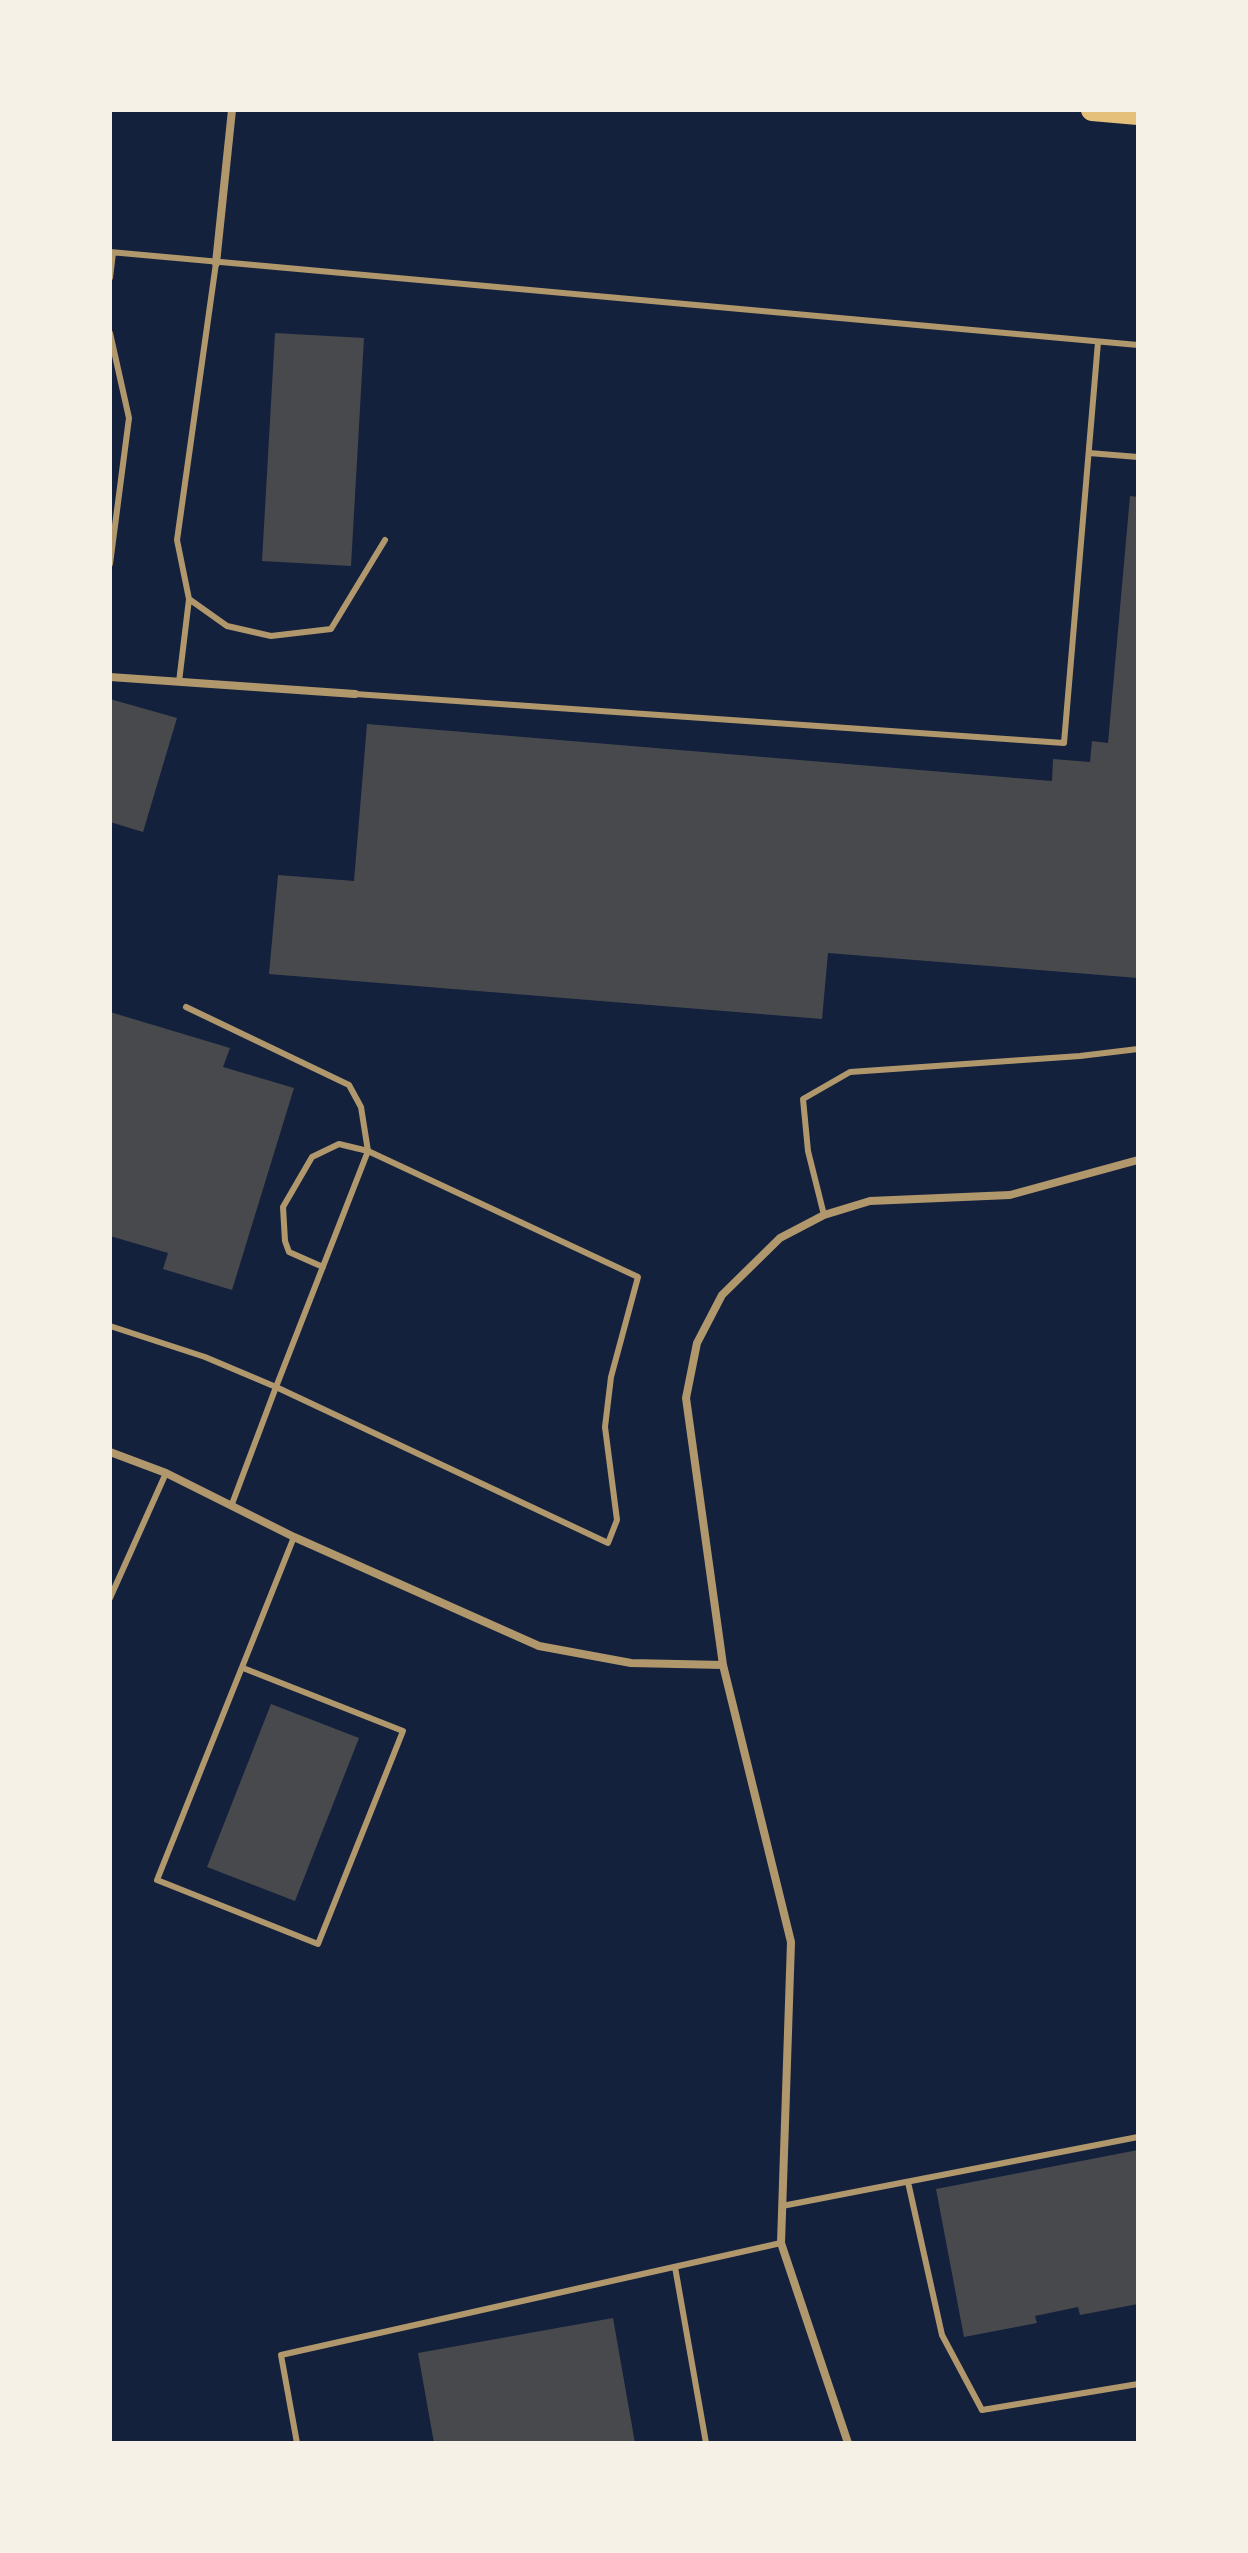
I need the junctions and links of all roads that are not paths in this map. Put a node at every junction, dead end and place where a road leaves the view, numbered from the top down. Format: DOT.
graph roads {
  1 [pos="232,110"];
  2 [pos="1092,110"];
  3 [pos="1138,114"];
  4 [pos="111,252"];
  5 [pos="216,263"];
  6 [pos="110,278"];
  7 [pos="110,333"];
  8 [pos="1098,342"];
  9 [pos="1138,345"];
  10 [pos="1089,453"];
  11 [pos="1138,457"];
  12 [pos="385,540"];
  13 [pos="110,564"];
  14 [pos="189,599"];
  15 [pos="110,677"];
  16 [pos="179,682"];
  17 [pos="355,694"];
  18 [pos="186,1007"];
  19 [pos="1138,1049"];
  20 [pos="368,1151"];
  21 [pos="1138,1160"];
  22 [pos="824,1215"];
  23 [pos="323,1267"];
  24 [pos="110,1326"];
  25 [pos="276,1387"];
  26 [pos="110,1452"];
  27 [pos="166,1473"];
  28 [pos="232,1504"];
  29 [pos="294,1537"];
  30 [pos="110,1598"];
  31 [pos="723,1665"];
  32 [pos="243,1668"];
  33 [pos="1138,2137"];
  34 [pos="908,2182"];
  35 [pos="782,2206"];
  36 [pos="781,2243"];
  37 [pos="675,2267"];
  38 [pos="1138,2385"];
  39 [pos="297,2443"];
  40 [pos="706,2443"];
  41 [pos="848,2443"];
  1 -- 5 [label="street"];
  2 -- 3 [label="highway"];
  4 -- 5 [label="lane"];
  4 -- 6 [label="lane"];
  5 -- 8 [label="lane"];
  5 -- 14 [label="lane"];
  7 -- 13 [label="lane"];
  8 -- 9 [label="lane"];
  8 -- 10 [label="lane"];
  10 -- 11 [label="lane"];
  10 -- 17 [label="lane"];
  12 -- 14 [label="lane"];
  14 -- 16 [label="lane"];
  15 -- 16 [label="street"];
  16 -- 17 [label="street"];
  18 -- 20 [label="lane"];
  19 -- 22 [label="lane"];
  20 -- 23 [label="lane"];
  20 -- 23 [label="lane"];
  20 -- 25 [label="lane"];
  21 -- 22 [label="street"];
  22 -- 31 [label="street"];
  23 -- 25 [label="lane"];
  24 -- 25 [label="lane"];
  25 -- 28 [label="lane"];
  26 -- 27 [label="street"];
  27 -- 28 [label="street"];
  27 -- 30 [label="lane"];
  28 -- 29 [label="street"];
  29 -- 31 [label="street"];
  29 -- 32 [label="lane"];
  31 -- 35 [label="street"];
  32 -- 32 [label="lane"];
  33 -- 34 [label="lane"];
  34 -- 35 [label="lane"];
  34 -- 38 [label="lane"];
  35 -- 36 [label="street"];
  36 -- 37 [label="lane"];
  36 -- 41 [label="street"];
  37 -- 39 [label="lane"];
  37 -- 40 [label="lane"];
}
